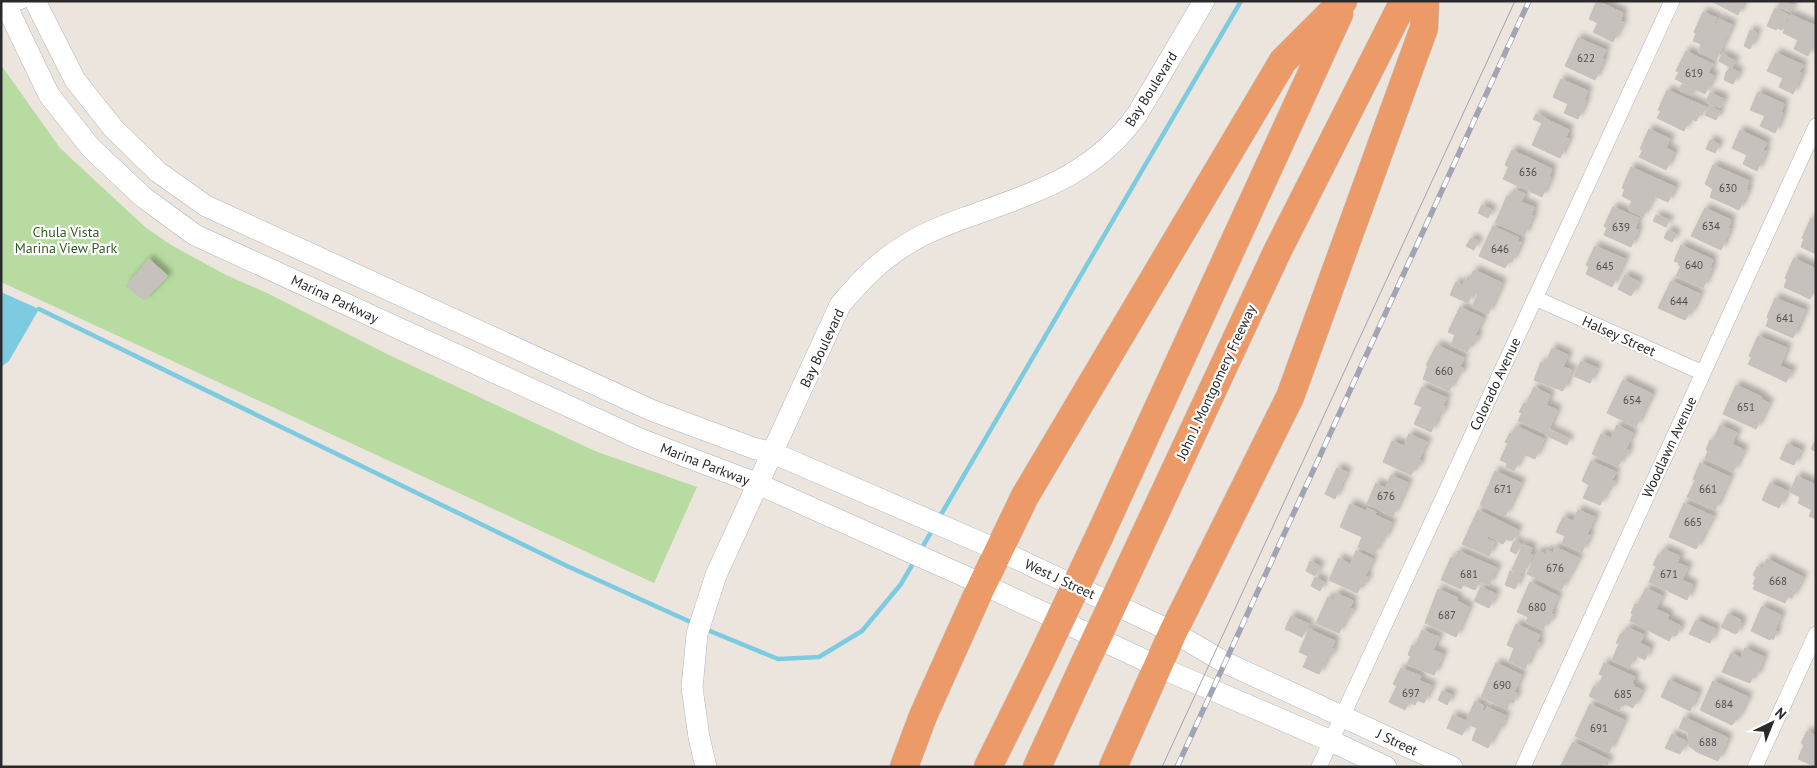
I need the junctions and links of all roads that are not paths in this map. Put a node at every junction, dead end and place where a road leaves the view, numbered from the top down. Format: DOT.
graph roads {
  1 [pos="35,1"];
  2 [pos="1204,1"];
  3 [pos="1344,1"];
  4 [pos="1404,1"];
  5 [pos="1425,1"];
  6 [pos="1672,1"];
  7 [pos="8,5"];
  8 [pos="1816,126"];
  9 [pos="1535,298"];
  10 [pos="1703,373"];
  11 [pos="773,452"];
  12 [pos="758,484"];
  13 [pos="998,550"];
  14 [pos="982,584"];
  15 [pos="1173,632"];
  16 [pos="1816,634"];
  17 [pos="1159,667"];
  18 [pos="1342,716"];
  19 [pos="1331,741"];
  20 [pos="706,767"];
  21 [pos="904,767"];
  22 [pos="988,767"];
  23 [pos="1037,767"];
  24 [pos="1114,767"];
  25 [pos="1319,767"];
  26 [pos="1386,767"];
  27 [pos="1452,767"];
  28 [pos="1523,767"];
  29 [pos="1754,767"];
  1 -- 11 [label="main road"];
  2 -- 11 [label="main road, Bay Boulevard"];
  3 -- 13 [label="highway"];
  3 -- 22 [label="highway, bridge"];
  4 -- 23 [label="highway, John J. Montgomery Freeway, bridge"];
  5 -- 15 [label="highway"];
  6 -- 9 [label="street, Colorado Avenue"];
  7 -- 12 [label="main road, Marina Parkway"];
  8 -- 10 [label="street, Woodlawn Avenue"];
  9 -- 10 [label="street, Halsey Street"];
  9 -- 18 [label="street, Colorado Avenue"];
  10 -- 28 [label="street, Woodlawn Avenue"];
  11 -- 12 [label="main road, Bay Boulevard"];
  11 -- 13 [label="main road, West J Street"];
  12 -- 14 [label="main road"];
  12 -- 20 [label="main road, Bay Boulevard"];
  13 -- 14 [label="highway"];
  13 -- 15 [label="main road, West J Street"];
  14 -- 17 [label="main road"];
  14 -- 21 [label="highway"];
  15 -- 17 [label="highway"];
  15 -- 18 [label="main road, West J Street"];
  16 -- 29 [label="street"];
  17 -- 19 [label="main road"];
  17 -- 24 [label="highway"];
  18 -- 19 [label="street, Colorado Avenue"];
  18 -- 27 [label="main road, J Street"];
  19 -- 25 [label="street, Colorado Avenue"];
  19 -- 26 [label="main road, J Street"];
}
